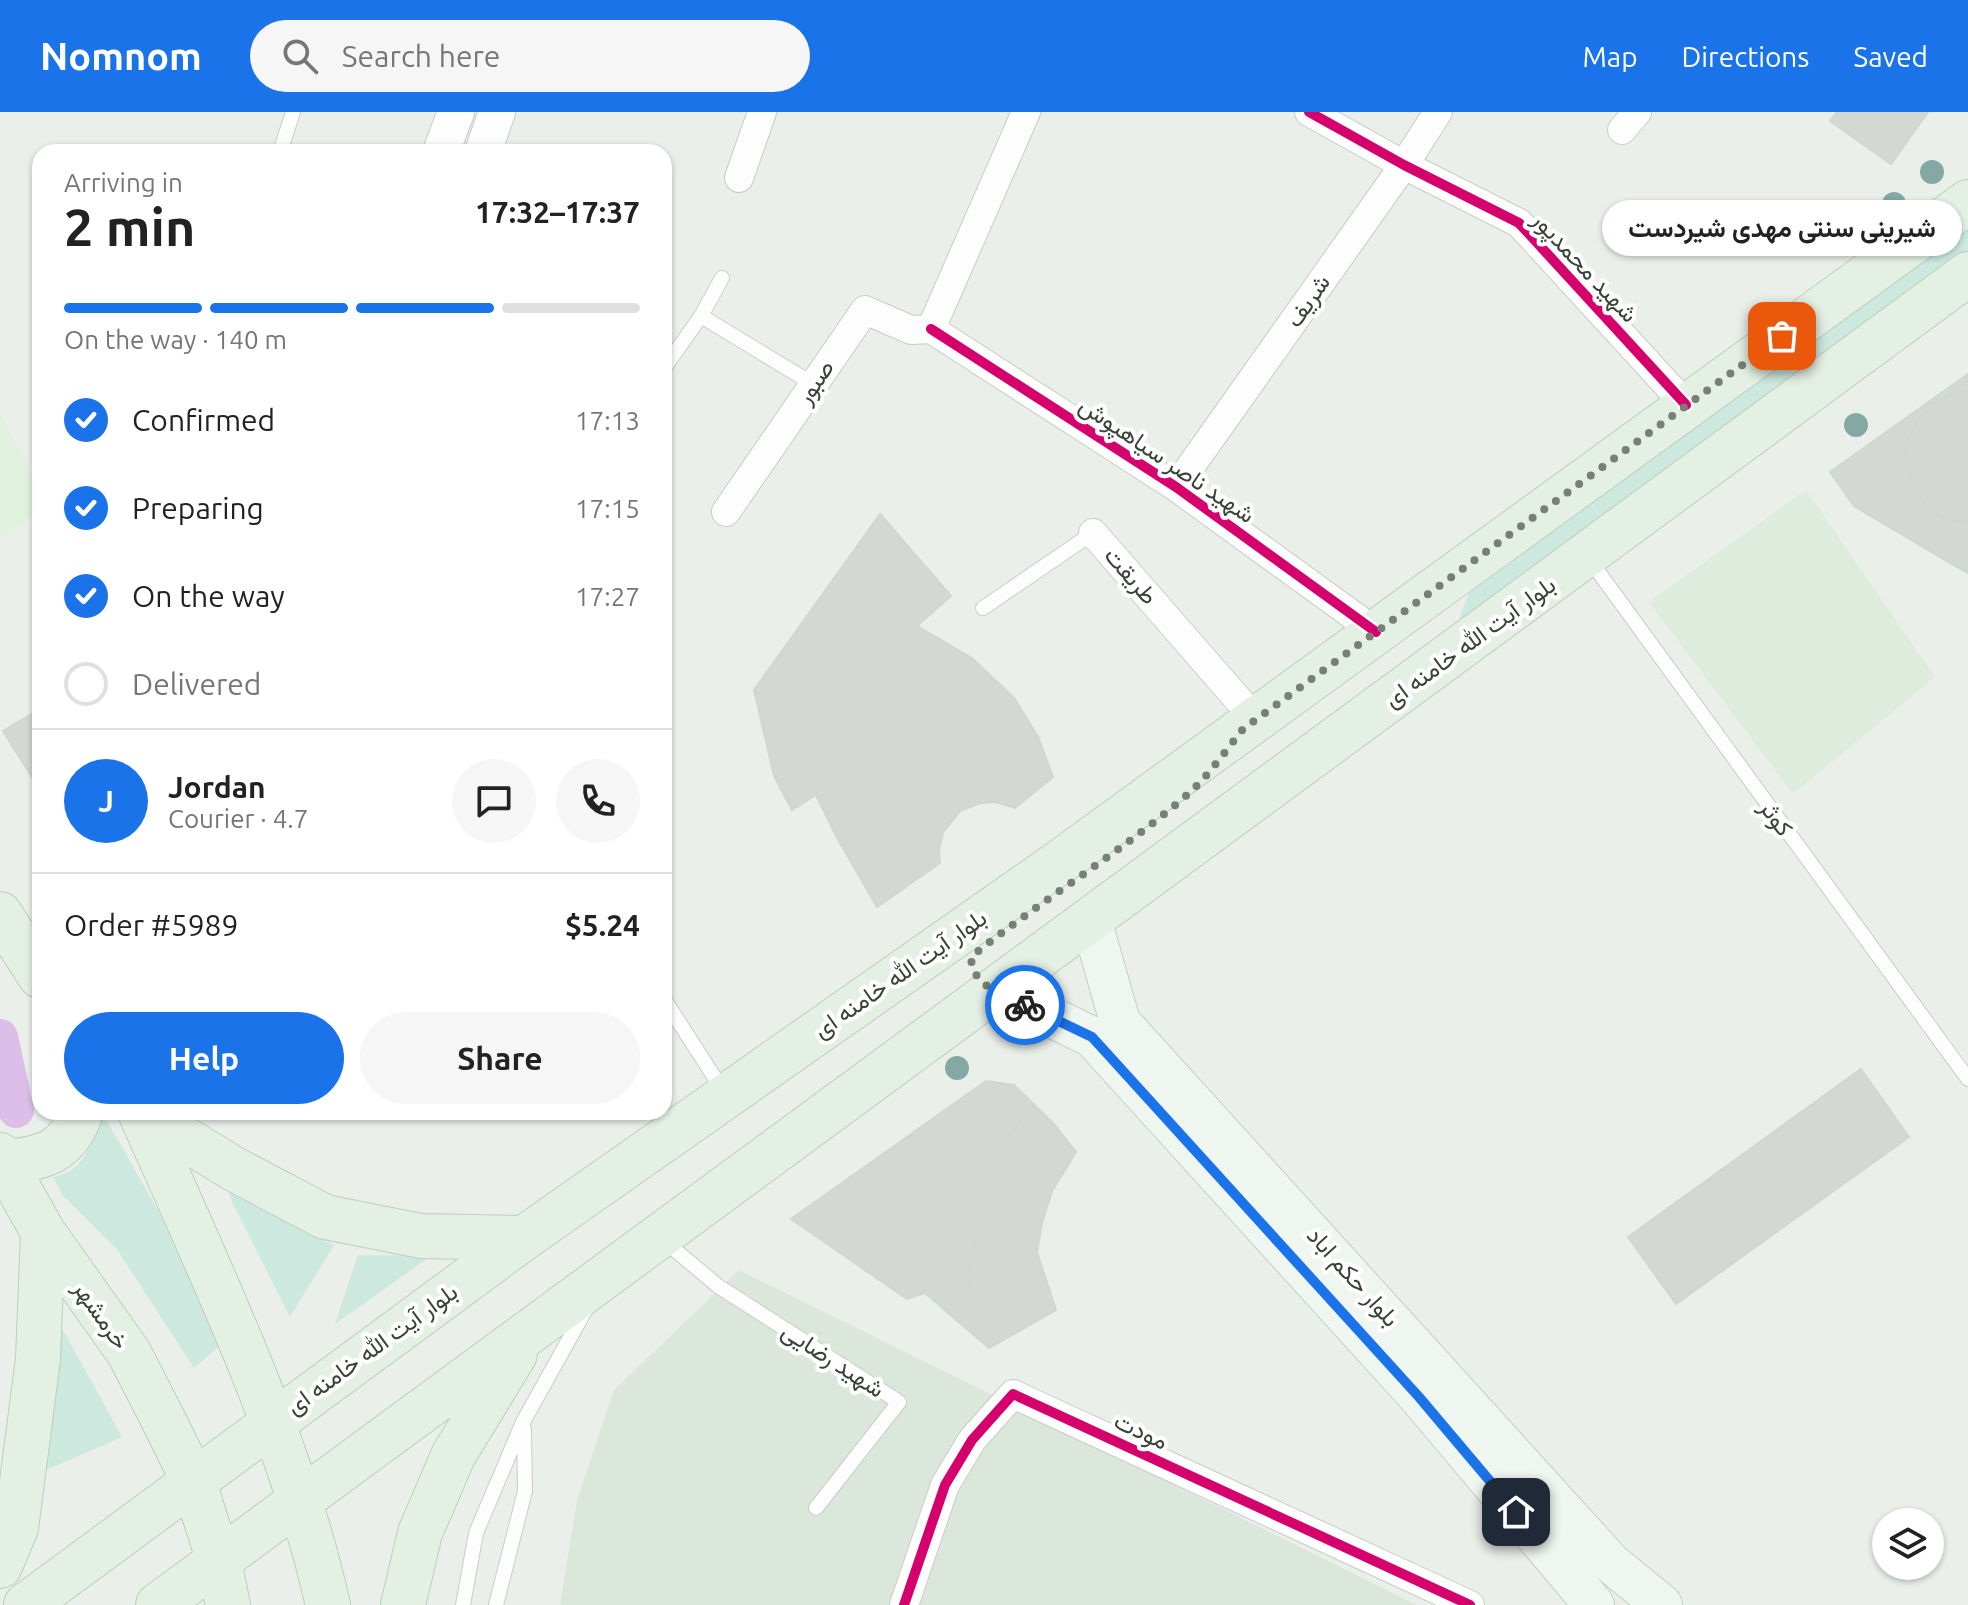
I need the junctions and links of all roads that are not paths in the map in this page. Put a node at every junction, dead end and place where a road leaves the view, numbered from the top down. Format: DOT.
graph roads {
  1 [pos="293,112"];
  2 [pos="456,112"];
  3 [pos="497,112"];
  4 [pos="762,112"];
  5 [pos="1026,112"];
  6 [pos="1309,112"];
  7 [pos="1438,112"];
  8 [pos="283,144"];
  9 [pos="444,144"];
  10 [pos="486,144"];
  11 [pos="1404,165"];
  12 [pos="739,178"];
  13 [pos="1962,210"];
  14 [pos="1968,274"];
  15 [pos="722,278"];
  16 [pos="701,316"];
  17 [pos="931,329"];
  18 [pos="672,357"];
  19 [pos="813,384"];
  20 [pos="1686,405"];
  21 [pos="1176,487"];
  22 [pos="726,512"];
  23 [pos="1093,533"];
  24 [pos="1586,556"];
  25 [pos="983,608"];
  26 [pos="1376,632"];
  27 [pos="1249,724"];
  28 [pos="0,914"];
  29 [pos="1091,920"];
  30 [pos="32,964"];
  31 [pos="994,989"];
  32 [pos="672,1011"];
  33 [pos="1968,1079"];
  34 [pos="727,1096"];
  35 [pos="77,1120"];
  36 [pos="144,1120"];
  37 [pos="154,1120"];
  38 [pos="2,1159"];
  39 [pos="43,1232"];
  40 [pos="658,1236"];
  41 [pos="524,1238"];
  42 [pos="604,1277"];
  43 [pos="528,1333"];
  44 [pos="273,1421"];
  45 [pos="523,1422"];
  46 [pos="193,1480"];
  47 [pos="300,1503"];
  48 [pos="816,1508"];
  49 [pos="219,1561"];
  50 [pos="0,1566"];
  51 [pos="1657,1603"];
  52 [pos="26,1605"];
  53 [pos="158,1605"];
  54 [pos="228,1605"];
  55 [pos="328,1605"];
  56 [pos="403,1605"];
  57 [pos="463,1605"];
  58 [pos="496,1605"];
  59 [pos="904,1605"];
  60 [pos="1470,1605"];
  61 [pos="1594,1605"];
  1 -- 8 [label="lane"];
  2 -- 9 [label="street"];
  3 -- 10 [label="street"];
  4 -- 12 [label="street"];
  5 -- 17 [label="street"];
  6 -- 11 [label="street, شهید محمدپور"];
  7 -- 11 [label="street, شریف"];
  11 -- 20 [label="street, شهید محمدپور"];
  11 -- 21 [label="street, شریف"];
  13 -- 20 [label="main road, بلوار آیت الله خامنه ای"];
  14 -- 24 [label="main road, بلوار آیت الله خامنه ای"];
  15 -- 16 [label="lane"];
  16 -- 18 [label="lane"];
  16 -- 19 [label="lane"];
  17 -- 19 [label="street, صبور"];
  17 -- 21 [label="street, شهید ناصر سیاهپوش"];
  19 -- 22 [label="street, صبور"];
  20 -- 26 [label="main road, بلوار آیت الله خامنه ای"];
  21 -- 26 [label="street, شهید ناصر سیاهپوش"];
  23 -- 25 [label="lane, طریقت"];
  23 -- 27 [label="street, طریقت"];
  24 -- 29 [label="main road, بلوار آیت الله خامنه ای"];
  24 -- 33 [label="lane, کوثر"];
  26 -- 27 [label="main road, بلوار آیت الله خامنه ای"];
  27 -- 31 [label="main road"];
  27 -- 34 [label="main road, بلوار آیت الله خامنه ای"];
  28 -- 30 [label="main road"];
  29 -- 31 [label="main road, بلوار آیت الله خامنه ای"];
  29 -- 51 [label="main road, بلوار حکم اباد"];
  31 -- 40 [label="main road, بلوار آیت الله خامنه ای"];
  31 -- 61 [label="main road"];
  32 -- 34 [label="lane"];
  34 -- 41 [label="main road, بلوار آیت الله خامنه ای"];
  35 -- 38 [label="main road"];
  36 -- 44 [label="main road"];
  37 -- 41 [label="main road"];
  38 -- 39 [label="main road, خرمشهر"];
  39 -- 46 [label="main road, خرمشهر"];
  39 -- 50 [label="main road"];
  40 -- 42 [label="main road, بلوار آیت الله خامنه ای"];
  40 -- 48 [label="lane, شهید رضایی"];
  41 -- 44 [label="main road, بلوار آیت الله خامنه ای"];
  42 -- 43 [label="main road, بلوار آیت الله خامنه ای"];
  42 -- 45 [label="lane"];
  43 -- 47 [label="main road, بلوار آیت الله خامنه ای"];
  43 -- 56 [label="main road"];
  44 -- 46 [label="main road, بلوار آیت الله خامنه ای"];
  44 -- 47 [label="main road"];
  45 -- 57 [label="lane"];
  45 -- 58 [label="lane"];
  46 -- 49 [label="main road, خرمشهر"];
  46 -- 52 [label="main road, بلوار آیت الله خامنه ای"];
  47 -- 49 [label="main road, بلوار آیت الله خامنه ای"];
  47 -- 55 [label="main road"];
  49 -- 53 [label="main road, بلوار آیت الله خامنه ای"];
  49 -- 54 [label="main road, خرمشهر"];
  59 -- 60 [label="street, مودت"];
}
